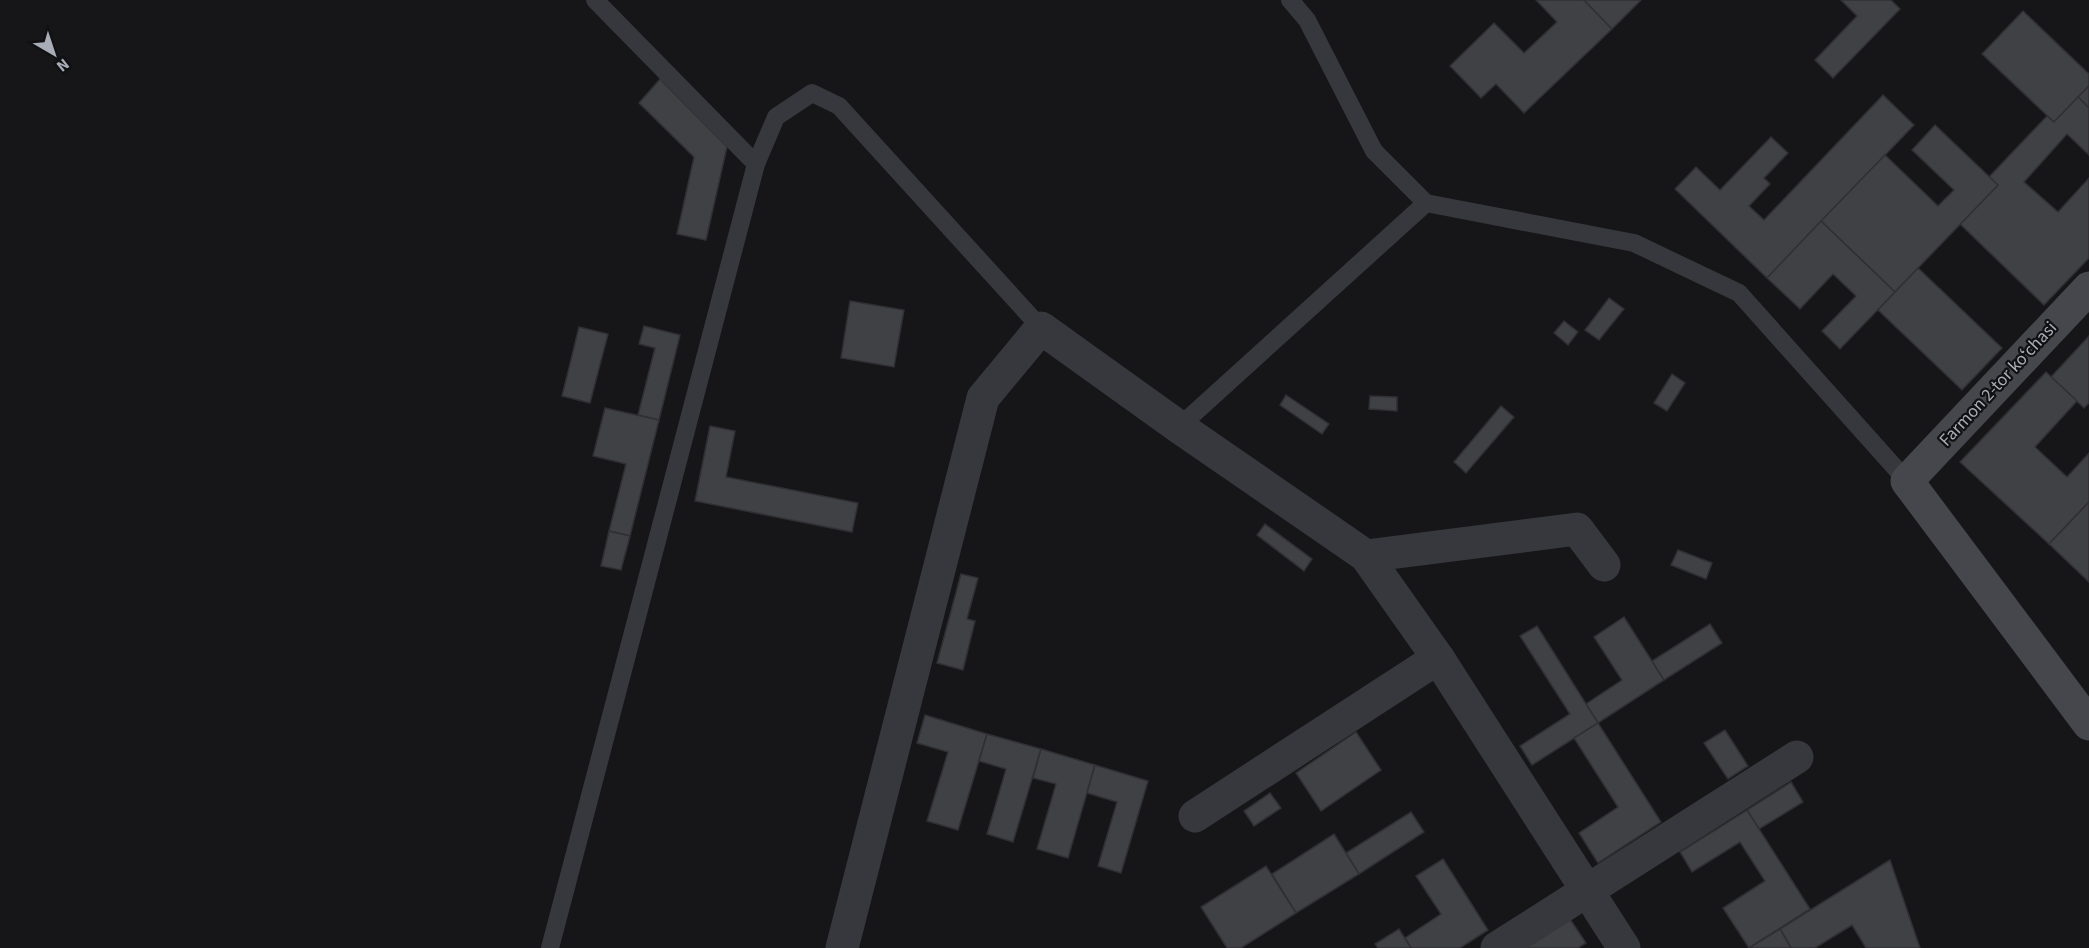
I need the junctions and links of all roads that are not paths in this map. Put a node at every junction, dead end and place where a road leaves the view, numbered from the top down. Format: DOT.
graph roads {
  1 [pos="595,0"];
  2 [pos="1290,0"];
  3 [pos="756,164"];
  4 [pos="1426,203"];
  5 [pos="2089,288"];
  6 [pos="1041,328"];
  7 [pos="1179,427"];
  8 [pos="1906,481"];
  9 [pos="1366,556"];
  10 [pos="1604,565"];
  11 [pos="1438,658"];
  12 [pos="2089,724"];
  13 [pos="1797,757"];
  14 [pos="1195,816"];
  15 [pos="1587,891"];
  16 [pos="550,948"];
  17 [pos="842,948"];
  18 [pos="1497,948"];
  19 [pos="1624,948"];
  1 -- 3 [label="lane"];
  2 -- 4 [label="lane"];
  3 -- 6 [label="lane"];
  3 -- 16 [label="lane"];
  4 -- 7 [label="lane"];
  4 -- 8 [label="lane"];
  5 -- 8 [label="street, Farmon 2-tor koʻchasi"];
  6 -- 7 [label="street"];
  6 -- 17 [label="street"];
  7 -- 9 [label="street"];
  8 -- 12 [label="street"];
  9 -- 10 [label="street"];
  9 -- 11 [label="street"];
  11 -- 14 [label="street"];
  11 -- 15 [label="street"];
  13 -- 15 [label="street"];
  15 -- 18 [label="street"];
  15 -- 19 [label="street"];
}
